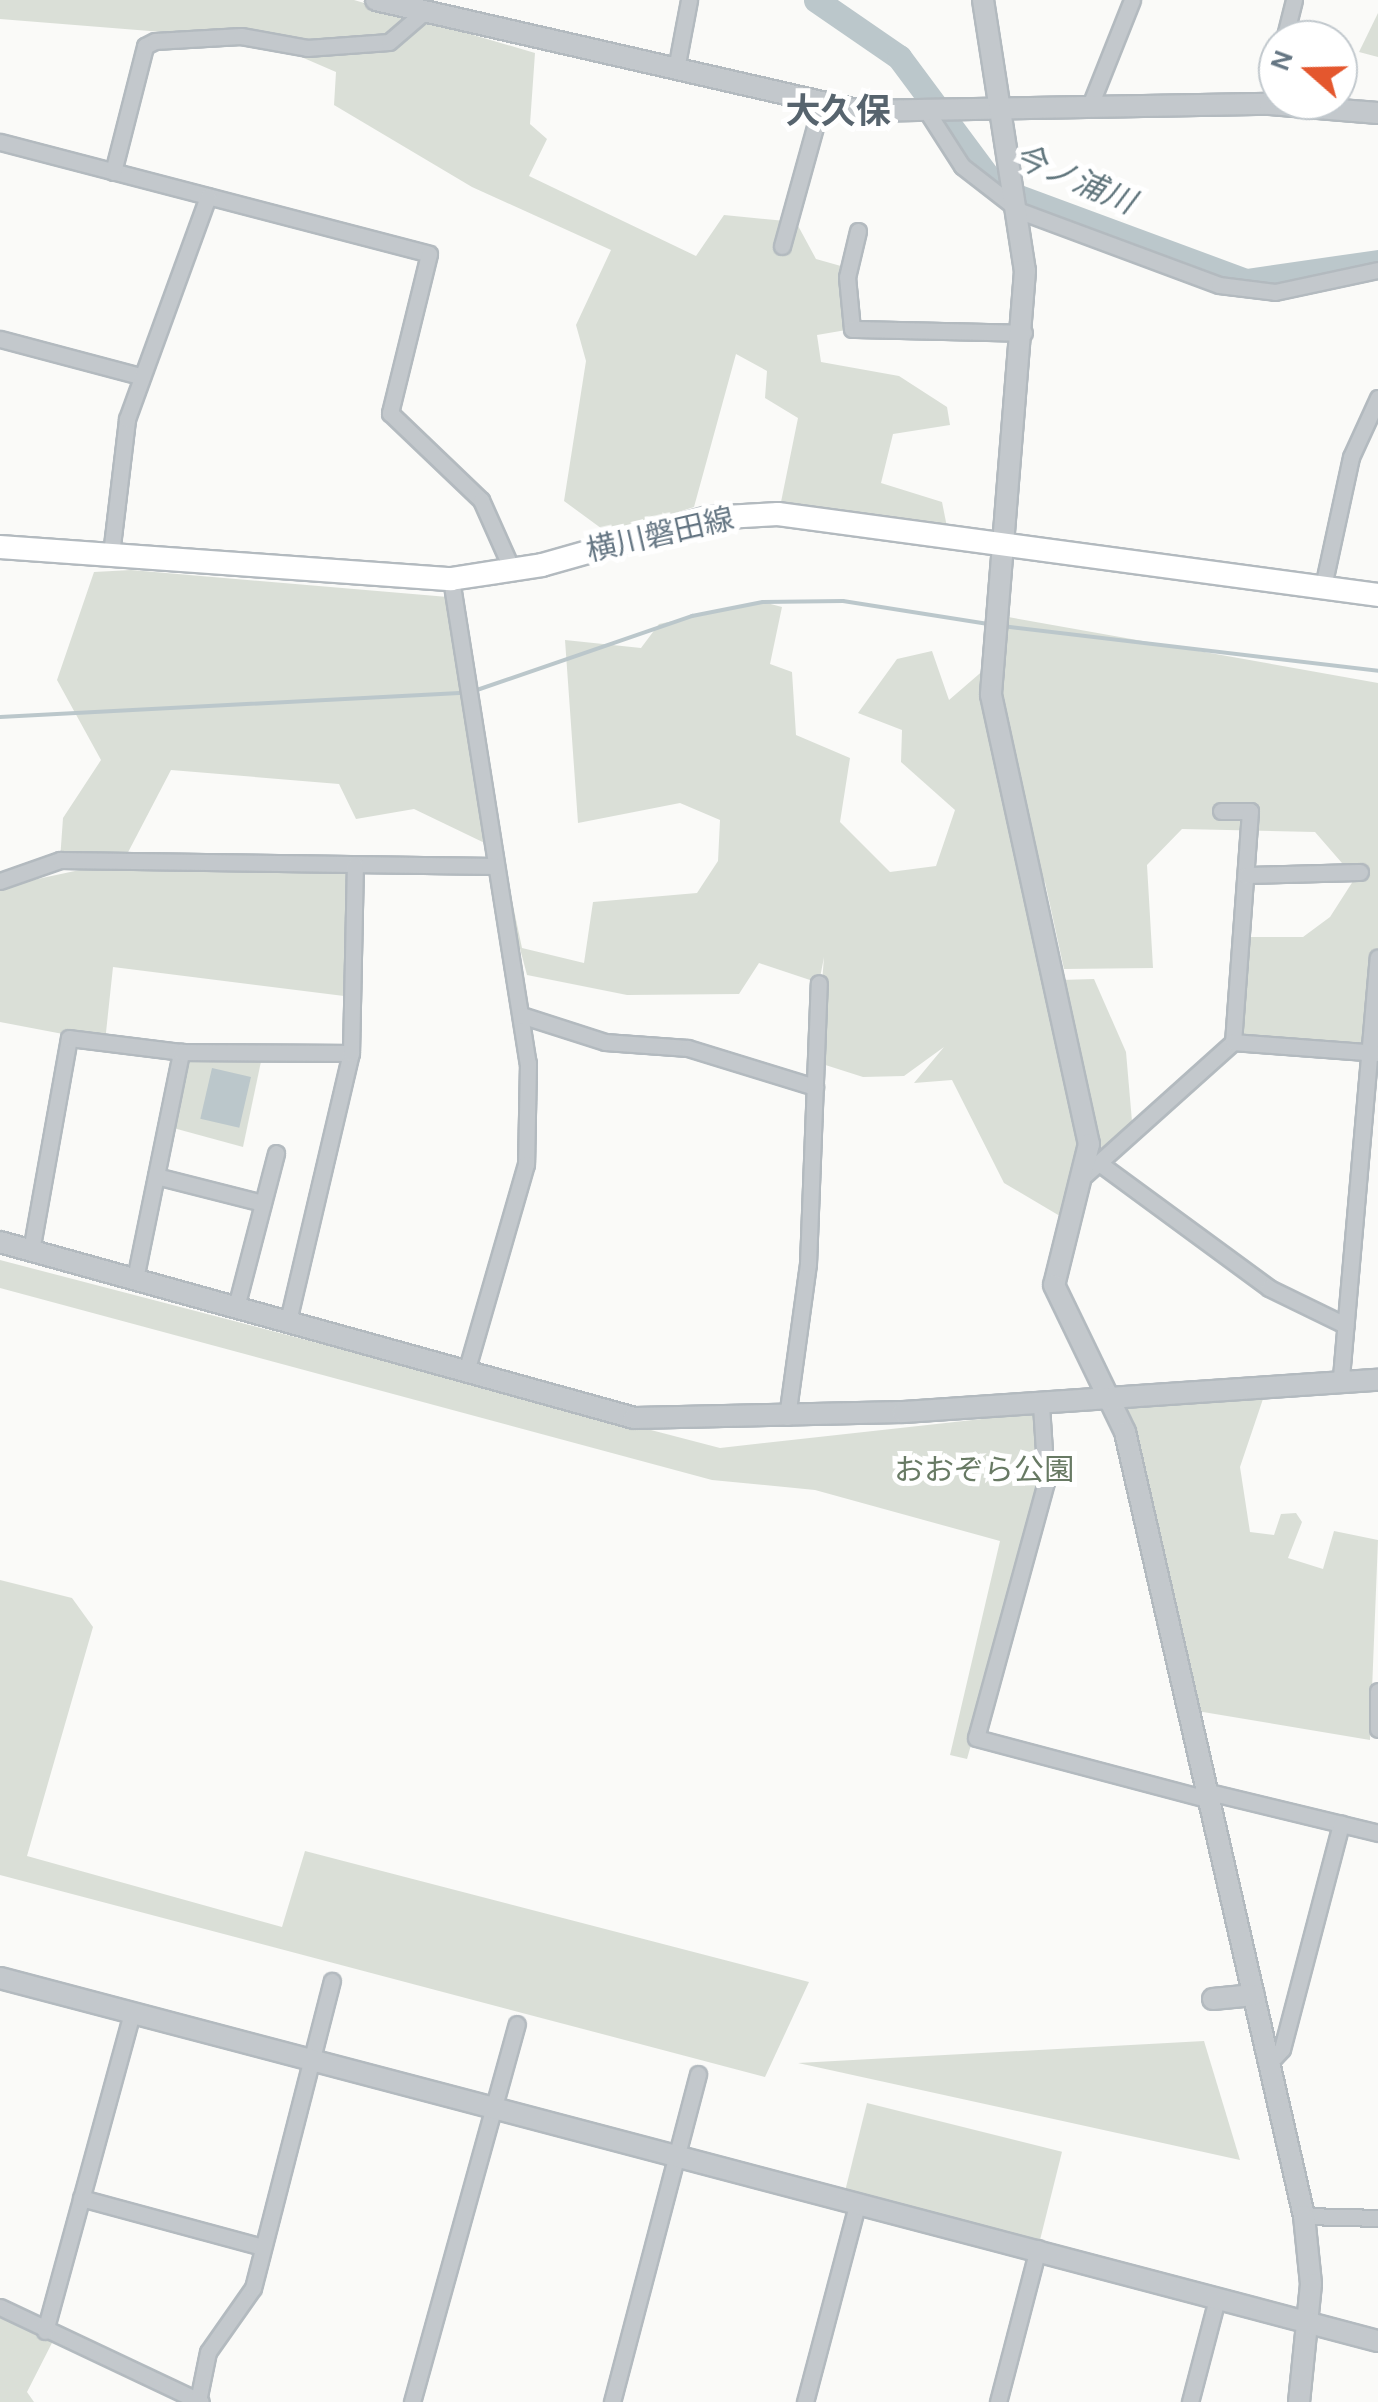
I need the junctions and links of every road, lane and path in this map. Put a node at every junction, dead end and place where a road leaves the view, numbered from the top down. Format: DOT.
graph roads {
  1 [pos="376,0"];
  2 [pos="689,0"];
  3 [pos="984,0"];
  4 [pos="1132,0"];
  5 [pos="425,11"];
  6 [pos="676,70"];
  7 [pos="1258,104"];
  8 [pos="821,106"];
  9 [pos="1089,108"];
  10 [pos="1007,110"];
  11 [pos="928,113"];
  12 [pos="0,142"];
  13 [pos="113,172"];
  14 [pos="208,196"];
  15 [pos="1020,211"];
  16 [pos="858,231"];
  17 [pos="782,246"];
  18 [pos="1378,270"];
  19 [pos="1024,333"];
  20 [pos="0,340"];
  21 [pos="140,376"];
  22 [pos="1378,398"];
  23 [pos="1004,541"];
  24 [pos="0,547"];
  25 [pos="110,554"];
  26 [pos="513,572"];
  27 [pos="450,579"];
  28 [pos="1324,582"];
  29 [pos="1378,595"];
  30 [pos="1221,811"];
  31 [pos="355,865"];
  32 [pos="496,866"];
  33 [pos="1360,872"];
  34 [pos="1246,875"];
  35 [pos="0,881"];
  36 [pos="1378,958"];
  37 [pos="819,983"];
  38 [pos="521,1015"];
  39 [pos="1233,1042"];
  40 [pos="181,1052"];
  41 [pos="1372,1052"];
  42 [pos="350,1053"];
  43 [pos="815,1087"];
  44 [pos="276,1153"];
  45 [pos="1092,1169"];
  46 [pos="156,1176"];
  47 [pos="263,1202"];
  48 [pos="0,1242"];
  49 [pos="31,1251"];
  50 [pos="135,1279"];
  51 [pos="236,1307"];
  52 [pos="288,1321"];
  53 [pos="1345,1325"];
  54 [pos="466,1372"];
  55 [pos="1341,1377"];
  56 [pos="1378,1380"];
  57 [pos="1113,1397"];
  58 [pos="1042,1405"];
  59 [pos="787,1417"];
  60 [pos="1378,1690"];
  61 [pos="1378,1729"];
  62 [pos="1206,1795"];
  63 [pos="1342,1824"];
  64 [pos="1378,1833"];
  65 [pos="0,1978"];
  66 [pos="332,1982"];
  67 [pos="1254,1994"];
  68 [pos="1212,2000"];
  69 [pos="132,2012"];
  70 [pos="517,2024"];
  71 [pos="312,2059"];
  72 [pos="1269,2062"];
  73 [pos="698,2074"];
  74 [pos="495,2106"];
  75 [pos="677,2155"];
  76 [pos="82,2198"];
  77 [pos="858,2202"];
  78 [pos="1304,2216"];
  79 [pos="1378,2218"];
  80 [pos="263,2247"];
  81 [pos="1038,2248"];
  82 [pos="1217,2299"];
  83 [pos="0,2307"];
  84 [pos="1307,2324"];
  85 [pos="45,2332"];
  86 [pos="1378,2342"];
  87 [pos="200,2401"];
  88 [pos="412,2402"];
  89 [pos="612,2402"];
  90 [pos="804,2402"];
  91 [pos="998,2402"];
  92 [pos="1190,2402"];
  93 [pos="1299,2402"];
  1 -- 5 [label="street"];
  2 -- 6 [label="street"];
  3 -- 10 [label="street"];
  4 -- 9 [label="street"];
  5 -- 6 [label="street"];
  5 -- 13 [label="street"];
  6 -- 8 [label="street"];
  7 -- 9 [label="street"];
  8 -- 11 [label="street"];
  8 -- 17 [label="street"];
  9 -- 10 [label="street"];
  10 -- 11 [label="street"];
  10 -- 15 [label="street"];
  11 -- 15 [label="street"];
  12 -- 13 [label="street"];
  13 -- 14 [label="street"];
  14 -- 21 [label="street"];
  14 -- 26 [label="street"];
  15 -- 18 [label="street"];
  15 -- 19 [label="street"];
  16 -- 19 [label="street"];
  19 -- 23 [label="street"];
  20 -- 21 [label="street"];
  21 -- 25 [label="street"];
  22 -- 28 [label="street"];
  23 -- 26 [label="main road, 横川磐田線"];
  23 -- 28 [label="main road, 横川磐田線"];
  23 -- 45 [label="street"];
  24 -- 25 [label="main road, 横川磐田線"];
  25 -- 27 [label="main road, 横川磐田線"];
  26 -- 27 [label="main road, 横川磐田線"];
  27 -- 32 [label="street"];
  28 -- 29 [label="main road, 横川磐田線"];
  30 -- 34 [label="street"];
  31 -- 32 [label="street"];
  31 -- 35 [label="street"];
  31 -- 42 [label="street"];
  32 -- 38 [label="street"];
  33 -- 34 [label="street"];
  34 -- 39 [label="street"];
  36 -- 41 [label="street"];
  37 -- 43 [label="street"];
  38 -- 43 [label="street"];
  38 -- 54 [label="street"];
  39 -- 41 [label="street"];
  39 -- 45 [label="street"];
  40 -- 42 [label="street"];
  40 -- 46 [label="street"];
  40 -- 49 [label="street"];
  41 -- 53 [label="street"];
  42 -- 52 [label="street"];
  43 -- 59 [label="street"];
  44 -- 47 [label="street"];
  45 -- 53 [label="street"];
  45 -- 57 [label="street"];
  46 -- 47 [label="street"];
  46 -- 50 [label="street"];
  47 -- 51 [label="street"];
  48 -- 49 [label="street"];
  49 -- 50 [label="street"];
  50 -- 51 [label="street"];
  51 -- 52 [label="street"];
  52 -- 54 [label="street"];
  53 -- 55 [label="street"];
  54 -- 59 [label="street"];
  55 -- 56 [label="street"];
  55 -- 57 [label="street"];
  57 -- 58 [label="street"];
  57 -- 62 [label="street"];
  58 -- 59 [label="street"];
  58 -- 62 [label="street"];
  60 -- 61 [label="street"];
  62 -- 63 [label="street"];
  62 -- 67 [label="street"];
  63 -- 64 [label="street"];
  63 -- 72 [label="street"];
  65 -- 69 [label="street"];
  66 -- 71 [label="street"];
  67 -- 68 [label="street"];
  67 -- 72 [label="street"];
  69 -- 71 [label="street"];
  69 -- 76 [label="street"];
  70 -- 74 [label="street"];
  71 -- 74 [label="street"];
  71 -- 80 [label="street"];
  72 -- 78 [label="street"];
  73 -- 75 [label="street"];
  74 -- 75 [label="street"];
  74 -- 88 [label="street"];
  75 -- 77 [label="street"];
  75 -- 89 [label="street"];
  76 -- 80 [label="street"];
  76 -- 85 [label="street"];
  77 -- 81 [label="street"];
  77 -- 90 [label="street"];
  78 -- 79 [label="street"];
  78 -- 84 [label="street"];
  80 -- 87 [label="street"];
  81 -- 82 [label="street"];
  81 -- 91 [label="street"];
  82 -- 84 [label="street"];
  82 -- 92 [label="street"];
  83 -- 85 [label="street"];
  84 -- 86 [label="street"];
  84 -- 93 [label="street"];
  85 -- 87 [label="street"];
}
